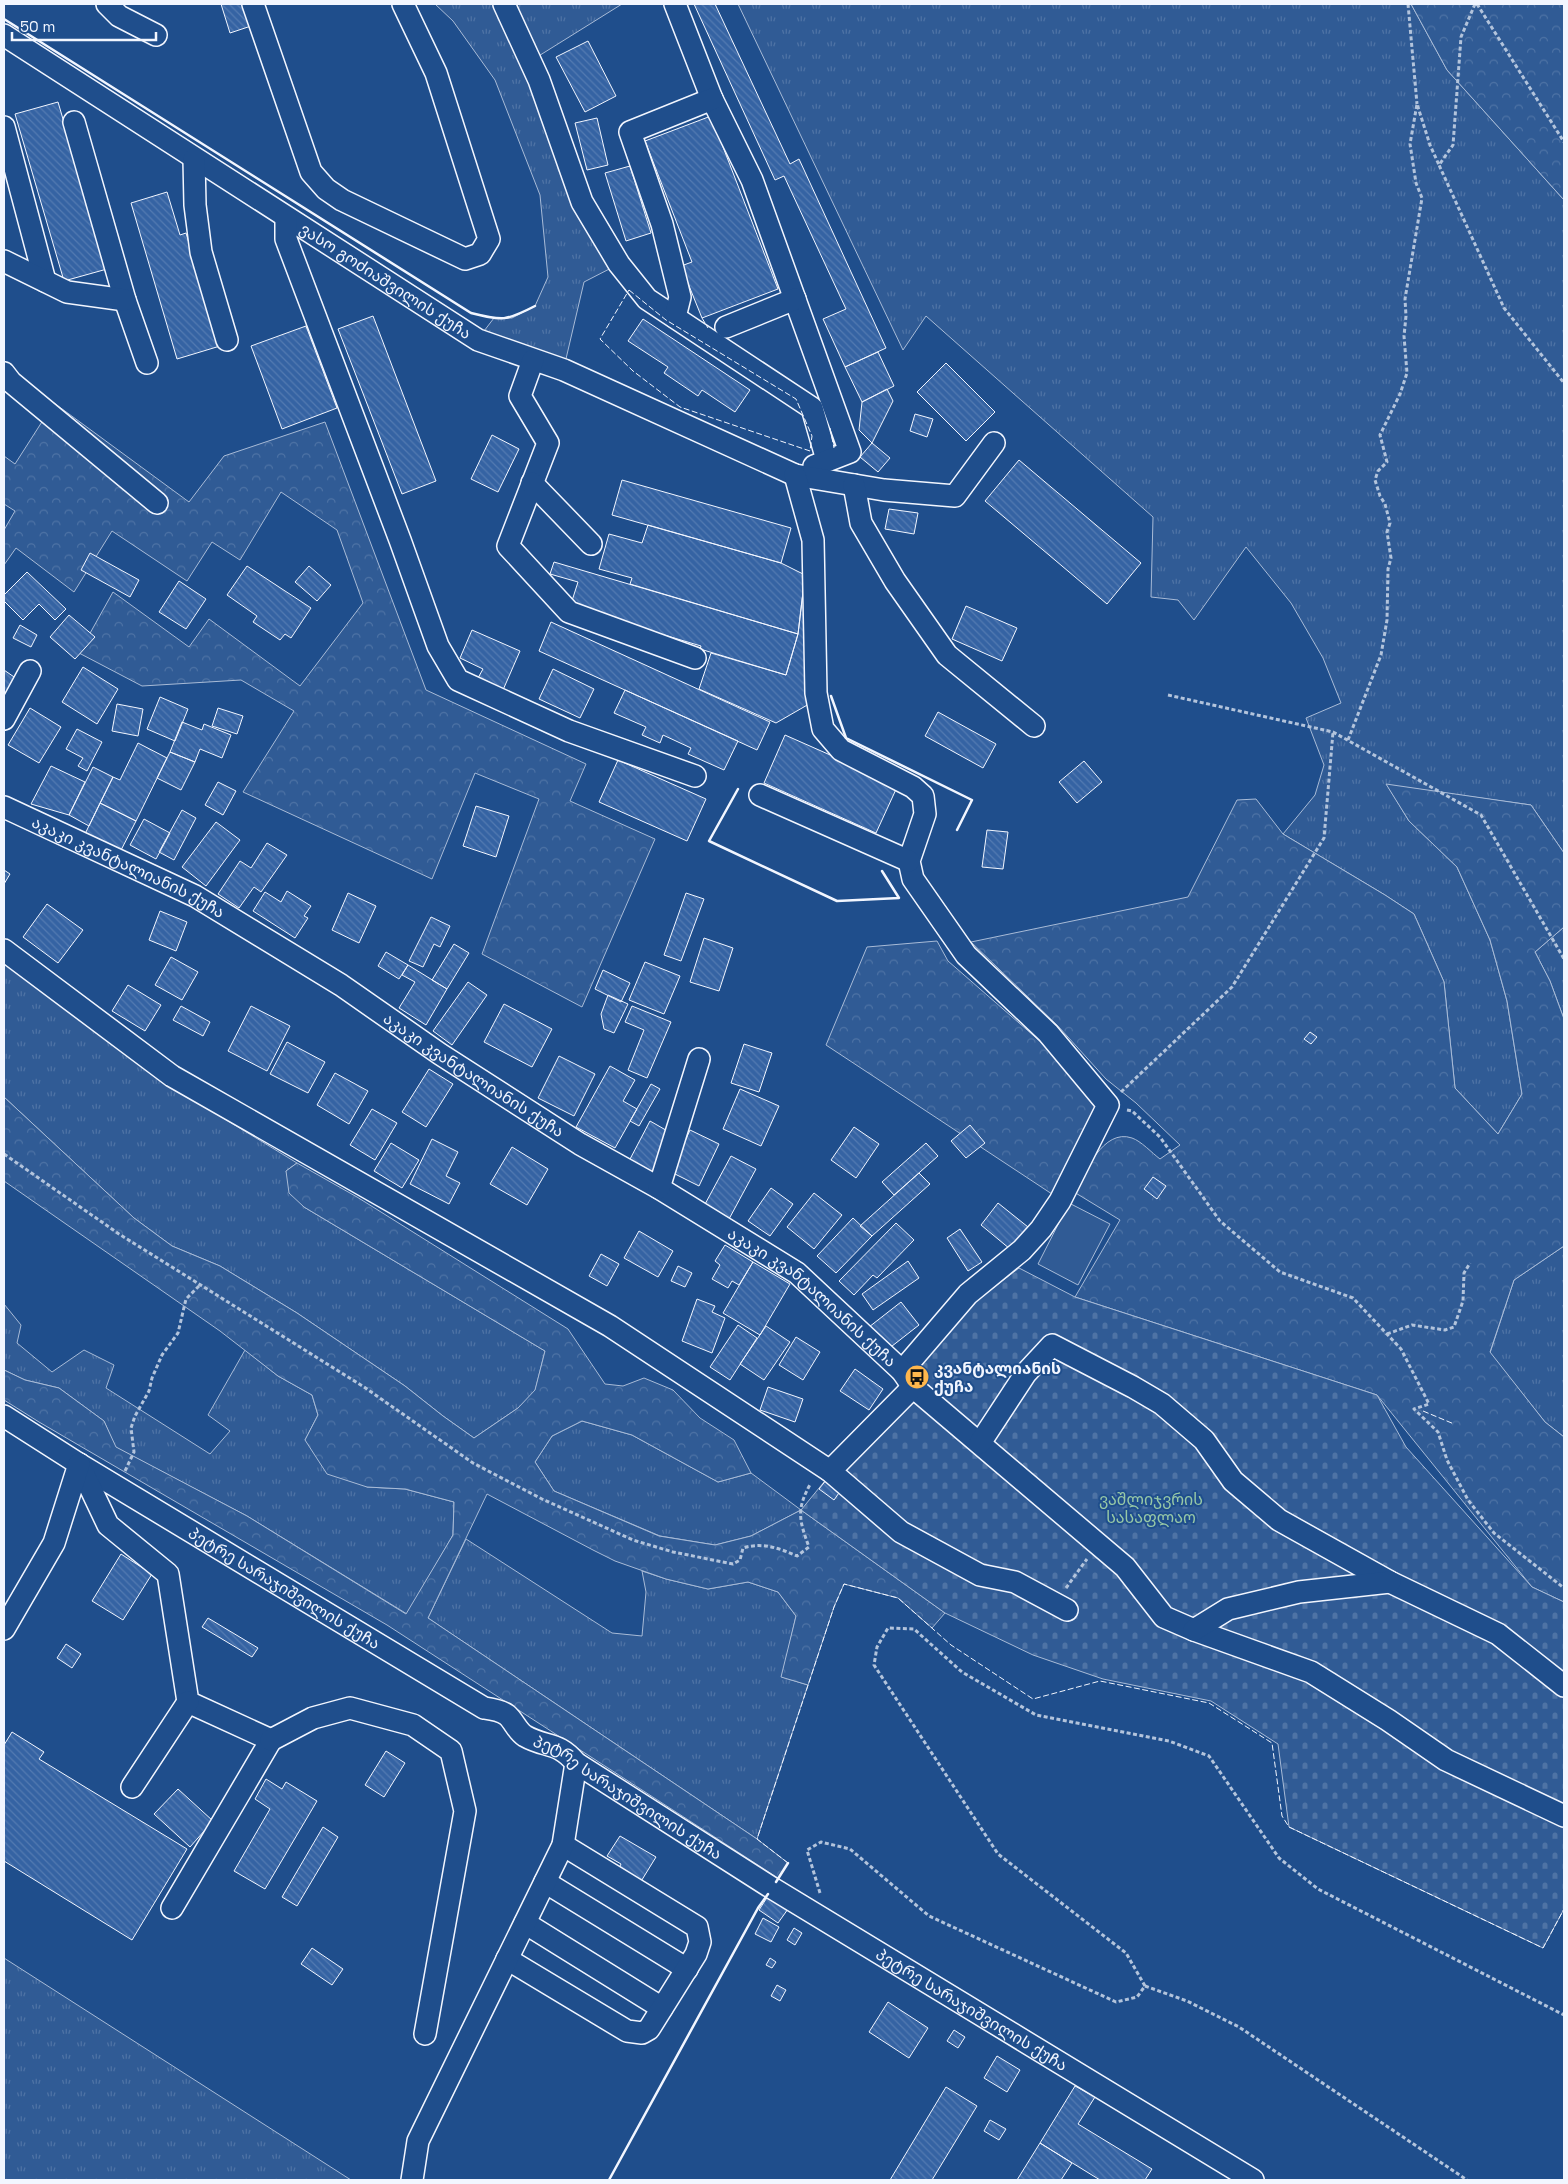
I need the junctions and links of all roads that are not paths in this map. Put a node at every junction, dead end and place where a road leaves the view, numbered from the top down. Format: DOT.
graph roads {
  1 [pos="107,4"];
  2 [pos="253,4"];
  3 [pos="403,4"];
  4 [pos="504,4"];
  5 [pos="675,4"];
  6 [pos="4,35"];
  7 [pos="156,35"];
  8 [pos="712,99"];
  9 [pos="74,122"];
  10 [pos="4,127"];
  11 [pos="194,159"];
  12 [pos="286,218"];
  13 [pos="4,260"];
  14 [pos="45,281"];
  15 [pos="795,299"];
  16 [pos="125,300"];
  17 [pos="675,317"];
  18 [pos="726,327"];
  19 [pos="228,340"];
  20 [pos="533,360"];
  21 [pos="147,363"];
  22 [pos="4,373"];
  23 [pos="994,443"];
  24 [pos="827,460"];
  25 [pos="795,475"];
  26 [pos="532,483"];
  27 [pos="854,485"];
  28 [pos="157,503"];
  29 [pos="591,544"];
  30 [pos="695,658"];
  31 [pos="30,671"];
  32 [pos="4,719"];
  33 [pos="1034,726"];
  34 [pos="696,776"];
  35 [pos="760,795"];
  36 [pos="4,807"];
  37 [pos="908,860"];
  38 [pos="4,950"];
  39 [pos="699,1059"];
  40 [pos="658,1188"];
  41 [pos="907,1379"];
  42 [pos="4,1416"];
  43 [pos="980,1443"];
  44 [pos="79,1464"];
  45 [pos="825,1469"];
  46 [pos="1390,1582"];
  47 [pos="1067,1610"];
  48 [pos="4,1629"];
  49 [pos="1194,1630"];
  50 [pos="1564,1686"];
  51 [pos="188,1702"];
  52 [pos="271,1740"];
  53 [pos="576,1763"];
  54 [pos="132,1787"];
  55 [pos="1564,1816"];
  56 [pos="563,1845"];
  57 [pos="545,1882"];
  58 [pos="172,1908"];
  59 [pos="525,1923"];
  60 [pos="507,1959"];
  61 [pos="687,1969"];
  62 [pos="662,2008"];
  63 [pos="425,2034"];
  64 [pos="412,2180"];
  65 [pos="1252,2180"];
  1 -- 7 [label="street"];
  2 -- 3 [label="street"];
  4 -- 17 [label="street"];
  5 -- 8 [label="street"];
  6 -- 11 [label="street, ვასო გოძიაშვილის ქუჩა"];
  8 -- 15 [label="street"];
  8 -- 17 [label="street"];
  9 -- 16 [label="street"];
  10 -- 14 [label="street"];
  11 -- 12 [label="street, ვასო გოძიაშვილის ქუჩა"];
  11 -- 19 [label="street"];
  12 -- 20 [label="street, ვასო გოძიაშვილის ქუჩა"];
  12 -- 34 [label="street"];
  13 -- 14 [label="street"];
  14 -- 16 [label="street"];
  15 -- 18 [label="street"];
  15 -- 24 [label="street"];
  16 -- 21 [label="street"];
  17 -- 24 [label="street"];
  20 -- 25 [label="street, ვასო გოძიაშვილის ქუჩა"];
  20 -- 26 [label="street"];
  22 -- 28 [label="street"];
  23 -- 27 [label="street, ვასო გოძიაშვილის ქუჩა"];
  24 -- 25 [label="street"];
  25 -- 27 [label="street, ვასო გოძიაშვილის ქუჩა"];
  25 -- 37 [label="street"];
  26 -- 29 [label="street"];
  26 -- 30 [label="street"];
  27 -- 33 [label="street"];
  31 -- 32 [label="street"];
  35 -- 37 [label="street"];
  36 -- 40 [label="street, აკაკი კვანტალიანის ქუჩა"];
  37 -- 41 [label="street"];
  38 -- 45 [label="street"];
  39 -- 40 [label="street"];
  40 -- 41 [label="street, აკაკი კვანტალიანის ქუჩა"];
  41 -- 43 [label="street, აკაკი კვანტალიანის ქუჩა"];
  41 -- 45 [label="street"];
  42 -- 44 [label="street, პეტრე სარაჯიშვილის ქუჩა"];
  43 -- 46 [label="street"];
  43 -- 49 [label="street, აკაკი კვანტალიანის ქუჩა"];
  44 -- 48 [label="street"];
  44 -- 51 [label="street"];
  44 -- 53 [label="street, პეტრე სარაჯიშვილის ქუჩა"];
  45 -- 47 [label="street"];
  46 -- 49 [label="street"];
  46 -- 50 [label="street"];
  49 -- 55 [label="street, აკაკი კვანტალიანის ქუჩა"];
  51 -- 52 [label="street"];
  51 -- 54 [label="street"];
  52 -- 58 [label="street"];
  52 -- 63 [label="street"];
  53 -- 56 [label="street"];
  53 -- 65 [label="street, პეტრე სარაჯიშვილის ქუჩა"];
  56 -- 57 [label="street"];
  56 -- 61 [label="street"];
  57 -- 59 [label="street"];
  57 -- 61 [label="street"];
  59 -- 60 [label="street"];
  59 -- 62 [label="street"];
  60 -- 62 [label="street"];
  60 -- 64 [label="street"];
  61 -- 62 [label="street"];
}
